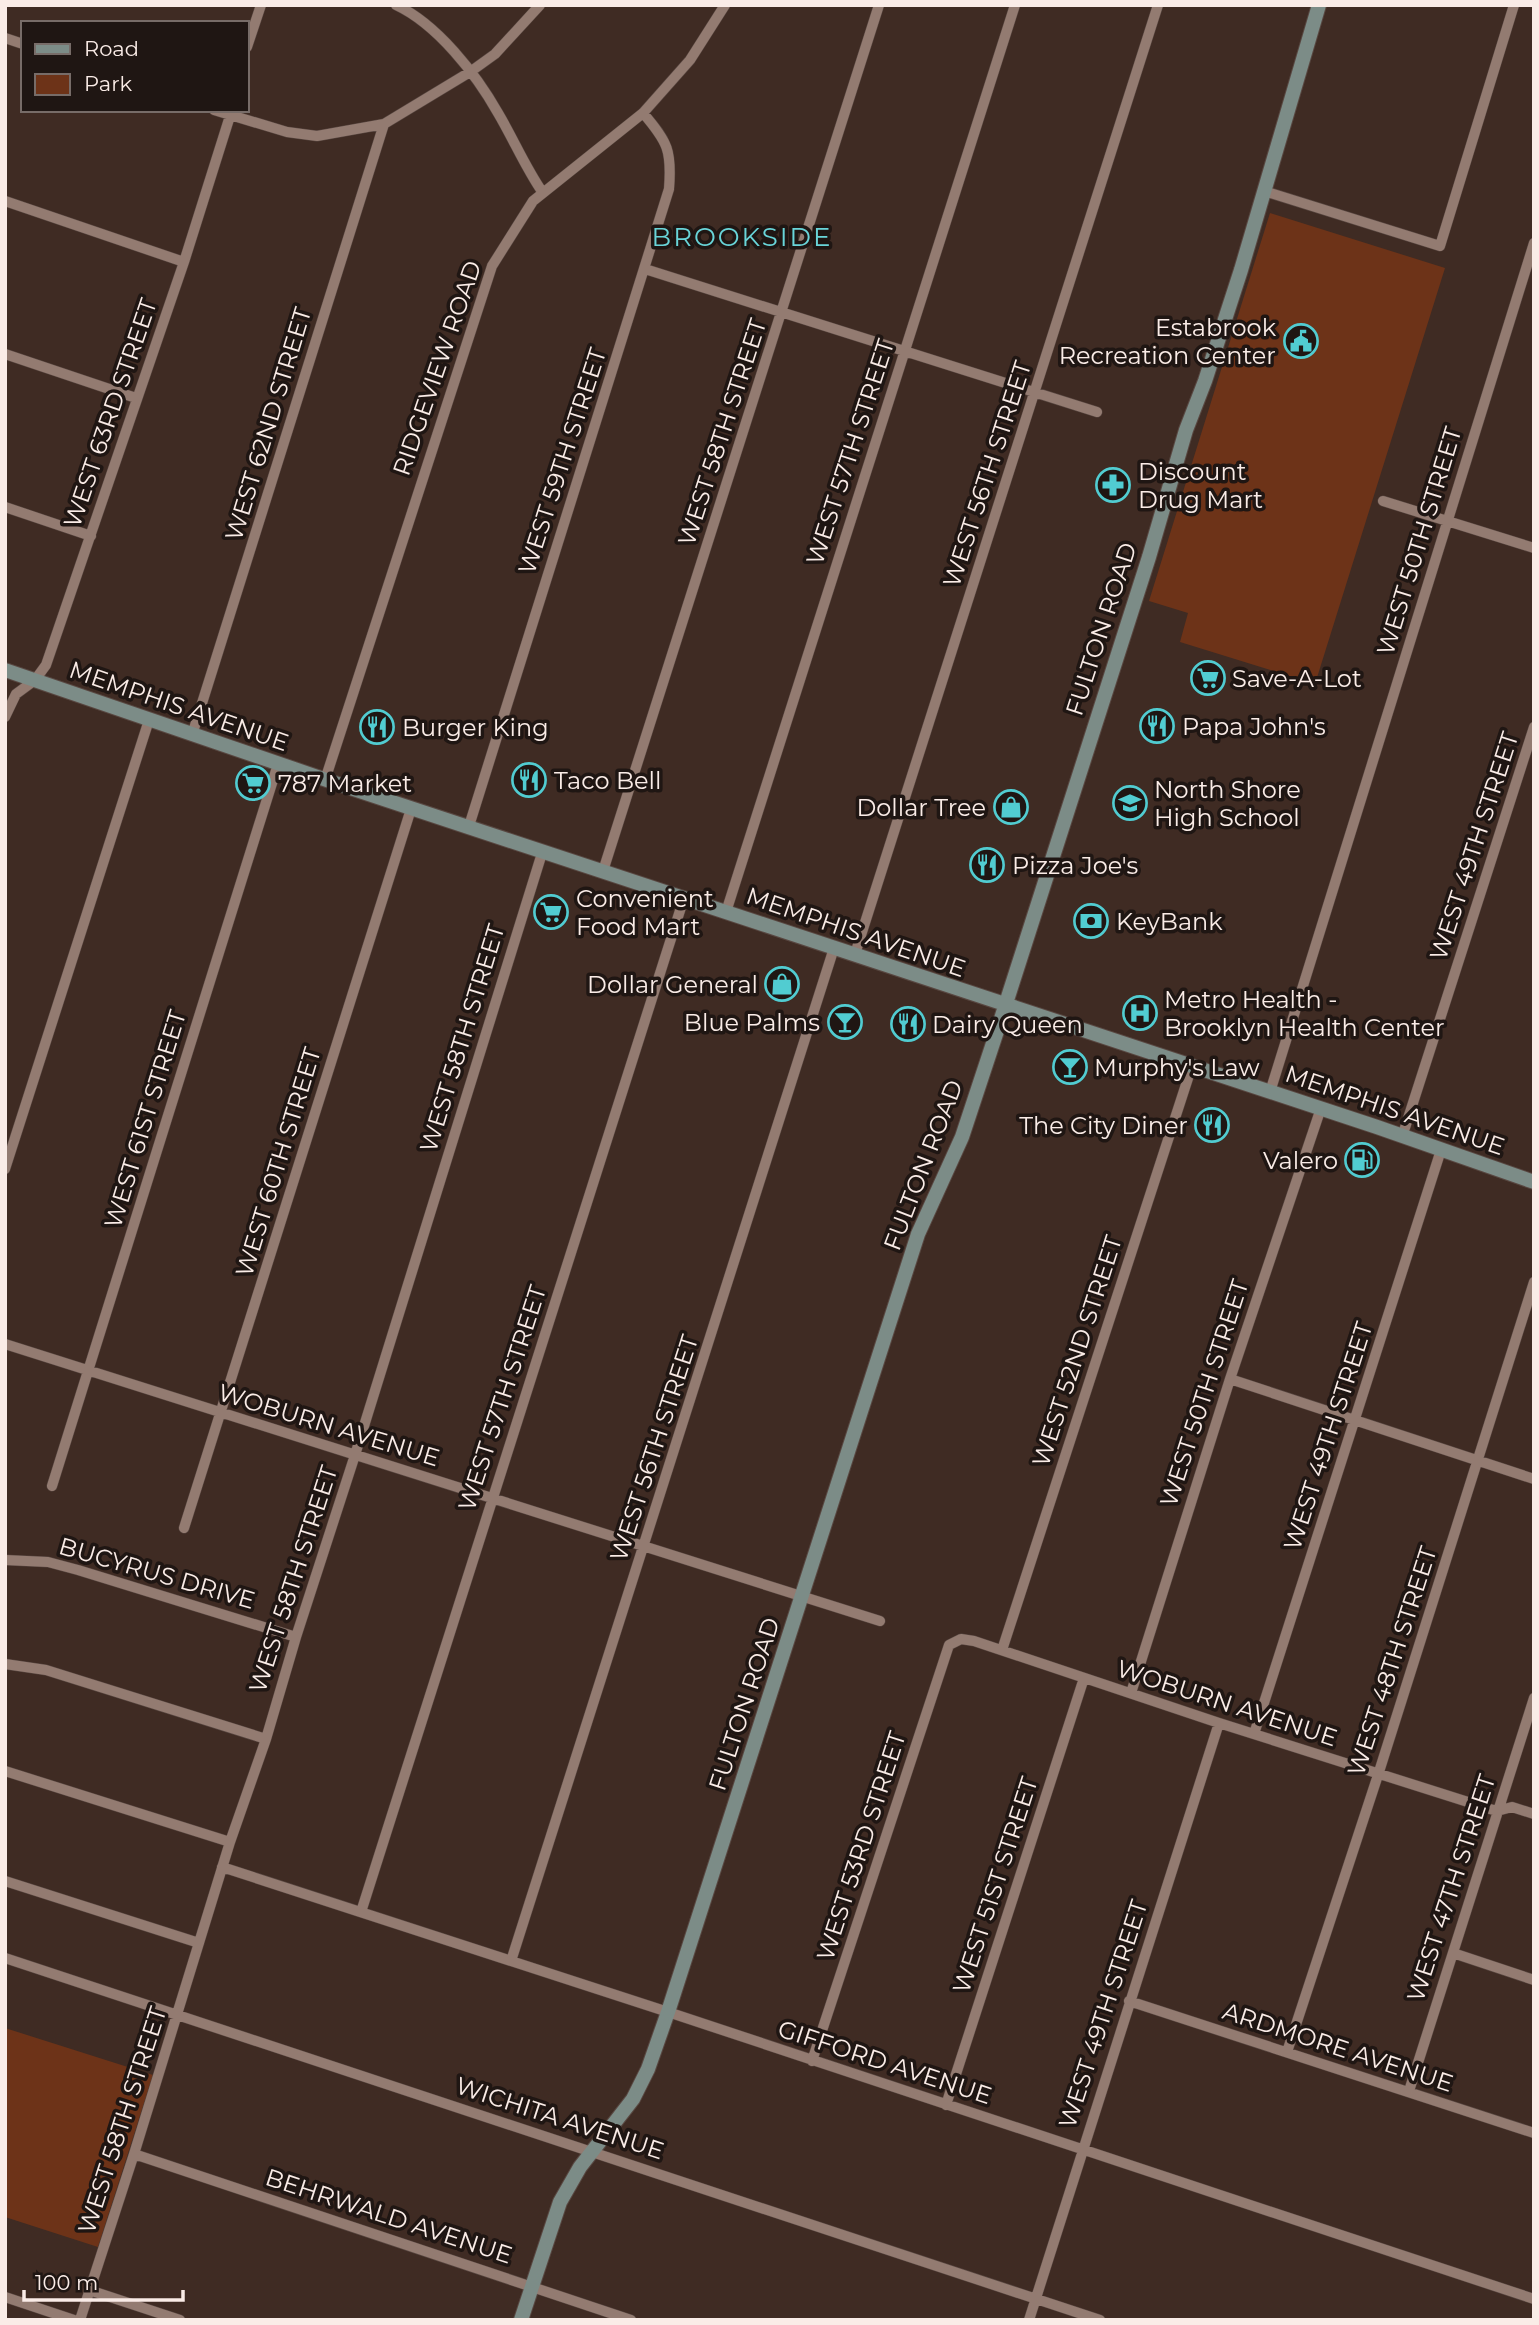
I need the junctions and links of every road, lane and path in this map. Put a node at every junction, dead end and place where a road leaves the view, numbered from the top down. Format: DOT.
graph roads {
  1 [pos="261,5"];
  2 [pos="396,5"];
  3 [pos="540,5"];
  4 [pos="725,5"];
  5 [pos="879,5"];
  6 [pos="1015,5"];
  7 [pos="1158,5"];
  8 [pos="1320,5"];
  9 [pos="1514,5"];
  10 [pos="248,44"];
  11 [pos="470,72"];
  12 [pos="229,113"];
  13 [pos="643,113"];
  14 [pos="384,124"];
  15 [pos="1264,191"];
  16 [pos="542,193"];
  17 [pos="5,201"];
  18 [pos="1534,243"];
  19 [pos="184,262"];
  20 [pos="645,269"];
  21 [pos="781,313"];
  22 [pos="904,352"];
  23 [pos="5,354"];
  24 [pos="1035,394"];
  25 [pos="136,398"];
  26 [pos="1097,412"];
  27 [pos="1383,502"];
  28 [pos="5,507"];
  29 [pos="1447,522"];
  30 [pos="91,536"];
  31 [pos="1534,548"];
  32 [pos="5,670"];
  33 [pos="35,680"];
  34 [pos="5,717"];
  35 [pos="149,720"];
  36 [pos="1534,727"];
  37 [pos="192,735"];
  38 [pos="278,764"];
  39 [pos="325,780"];
  40 [pos="411,809"];
  41 [pos="469,827"];
  42 [pos="543,850"];
  43 [pos="603,871"];
  44 [pos="684,898"];
  45 [pos="726,912"];
  46 [pos="834,948"];
  47 [pos="855,954"];
  48 [pos="1006,1005"];
  49 [pos="1192,1066"];
  50 [pos="1270,1092"];
  51 [pos="1321,1108"];
  52 [pos="1402,1137"];
  53 [pos="1441,1150"];
  54 [pos="5,1169"];
  55 [pos="1534,1182"];
  56 [pos="1534,1282"];
  57 [pos="5,1344"];
  58 [pos="89,1371"];
  59 [pos="1230,1379"];
  60 [pos="221,1414"];
  61 [pos="1356,1421"];
  62 [pos="355,1455"];
  63 [pos="1477,1460"];
  64 [pos="1534,1479"];
  65 [pos="52,1486"];
  66 [pos="492,1497"];
  67 [pos="184,1528"];
  68 [pos="645,1545"];
  69 [pos="5,1560"];
  70 [pos="802,1596"];
  71 [pos="880,1621"];
  72 [pos="296,1637"];
  73 [pos="949,1645"];
  74 [pos="1002,1650"];
  75 [pos="5,1664"];
  76 [pos="1084,1678"];
  77 [pos="1131,1692"];
  78 [pos="1534,1698"];
  79 [pos="1219,1723"];
  80 [pos="1254,1734"];
  81 [pos="266,1739"];
  82 [pos="5,1771"];
  83 [pos="1378,1774"];
  84 [pos="1497,1811"];
  85 [pos="1534,1814"];
  86 [pos="230,1842"];
  87 [pos="222,1867"];
  88 [pos="5,1881"];
  89 [pos="361,1912"];
  90 [pos="199,1943"];
  91 [pos="1453,1953"];
  92 [pos="5,1958"];
  93 [pos="511,1961"];
  94 [pos="1534,1980"];
  95 [pos="1129,2001"];
  96 [pos="668,2012"];
  97 [pos="177,2013"];
  98 [pos="1287,2052"];
  99 [pos="812,2061"];
  100 [pos="1409,2091"];
  101 [pos="946,2105"];
  102 [pos="1534,2133"];
  103 [pos="1082,2149"];
  104 [pos="593,2151"];
  105 [pos="134,2154"];
  106 [pos="532,2286"];
  107 [pos="89,2290"];
  108 [pos="5,2297"];
  109 [pos="1036,2299"];
  110 [pos="1534,2299"];
  111 [pos="74,2320"];
  112 [pos="80,2320"];
  113 [pos="180,2320"];
  114 [pos="521,2320"];
  115 [pos="631,2320"];
  116 [pos="1029,2320"];
  117 [pos="1100,2320"];
  1 -- 10 [label="street"];
  2 -- 11 [label="street"];
  3 -- 11 [label="street"];
  4 -- 13 [label="street, RIDGEVIEW ROAD"];
  5 -- 21 [label="street, WEST 58TH STREET"];
  6 -- 22 [label="street, WEST 57TH STREET"];
  7 -- 24 [label="street, WEST 56TH STREET"];
  8 -- 15 [label="main road, FULTON ROAD"];
  9 -- 15 [label="street"];
  11 -- 14 [label="street"];
  11 -- 16 [label="street"];
  12 -- 14 [label="street"];
  12 -- 19 [label="street, WEST 63RD STREET"];
  13 -- 16 [label="street, RIDGEVIEW ROAD"];
  13 -- 20 [label="street, WEST 59TH STREET"];
  14 -- 37 [label="street, WEST 62ND STREET"];
  15 -- 48 [label="main road, FULTON ROAD"];
  16 -- 39 [label="street, RIDGEVIEW ROAD"];
  17 -- 19 [label="street"];
  18 -- 29 [label="street, WEST 50TH STREET"];
  19 -- 25 [label="street, WEST 63RD STREET"];
  20 -- 21 [label="street"];
  20 -- 41 [label="street, WEST 59TH STREET"];
  21 -- 22 [label="street"];
  21 -- 43 [label="street, WEST 58TH STREET"];
  22 -- 24 [label="street"];
  22 -- 45 [label="street, WEST 57TH STREET"];
  23 -- 25 [label="street"];
  24 -- 26 [label="street"];
  24 -- 47 [label="street, WEST 56TH STREET"];
  25 -- 30 [label="street, WEST 63RD STREET"];
  27 -- 29 [label="street"];
  28 -- 30 [label="street"];
  29 -- 31 [label="street"];
  29 -- 50 [label="street, WEST 50TH STREET"];
  30 -- 33 [label="street, WEST 63RD STREET"];
  32 -- 33 [label="main road, MEMPHIS AVENUE"];
  33 -- 34 [label="street, WEST 63RD STREET"];
  33 -- 35 [label="main road, MEMPHIS AVENUE"];
  35 -- 37 [label="main road, MEMPHIS AVENUE"];
  35 -- 54 [label="street"];
  36 -- 52 [label="street, WEST 49TH STREET"];
  37 -- 38 [label="main road, MEMPHIS AVENUE"];
  38 -- 39 [label="main road, MEMPHIS AVENUE"];
  38 -- 58 [label="street, WEST 61ST STREET"];
  39 -- 40 [label="main road, MEMPHIS AVENUE"];
  40 -- 41 [label="main road, MEMPHIS AVENUE"];
  40 -- 60 [label="street, WEST 60TH STREET"];
  41 -- 42 [label="main road, MEMPHIS AVENUE"];
  42 -- 43 [label="main road, MEMPHIS AVENUE"];
  42 -- 62 [label="street, WEST 58TH STREET"];
  43 -- 44 [label="main road, MEMPHIS AVENUE"];
  44 -- 45 [label="main road, MEMPHIS AVENUE"];
  44 -- 66 [label="street, WEST 57TH STREET"];
  45 -- 46 [label="main road, MEMPHIS AVENUE"];
  46 -- 47 [label="main road, MEMPHIS AVENUE"];
  46 -- 68 [label="street, WEST 56TH STREET"];
  47 -- 48 [label="main road, MEMPHIS AVENUE"];
  48 -- 49 [label="main road, MEMPHIS AVENUE"];
  48 -- 70 [label="main road, FULTON ROAD"];
  49 -- 50 [label="main road, MEMPHIS AVENUE"];
  49 -- 74 [label="street, WEST 52ND STREET"];
  50 -- 51 [label="main road, MEMPHIS AVENUE"];
  51 -- 52 [label="main road, MEMPHIS AVENUE"];
  51 -- 59 [label="street, WEST 50TH STREET"];
  52 -- 53 [label="main road, MEMPHIS AVENUE"];
  53 -- 55 [label="main road, MEMPHIS AVENUE"];
  53 -- 61 [label="street, WEST 49TH STREET"];
  56 -- 63 [label="street, WEST 48TH STREET"];
  57 -- 58 [label="street, WOBURN AVENUE"];
  58 -- 60 [label="street, WOBURN AVENUE"];
  58 -- 65 [label="street, WEST 61ST STREET"];
  59 -- 61 [label="street"];
  59 -- 77 [label="street, WEST 50TH STREET"];
  60 -- 62 [label="street, WOBURN AVENUE"];
  60 -- 67 [label="street, WEST 60TH STREET"];
  61 -- 63 [label="street"];
  61 -- 80 [label="street, WEST 49TH STREET"];
  62 -- 66 [label="street, WOBURN AVENUE"];
  62 -- 72 [label="street, WEST 58TH STREET"];
  63 -- 64 [label="street"];
  63 -- 83 [label="street, WEST 48TH STREET"];
  66 -- 68 [label="street, WOBURN AVENUE"];
  66 -- 89 [label="street, WEST 57TH STREET"];
  68 -- 70 [label="street, WOBURN AVENUE"];
  68 -- 93 [label="street, WEST 56TH STREET"];
  69 -- 72 [label="street, BUCYRUS DRIVE"];
  70 -- 71 [label="street, WOBURN AVENUE"];
  70 -- 96 [label="main road, FULTON ROAD"];
  72 -- 81 [label="street, WEST 58TH STREET"];
  73 -- 74 [label="street, WOBURN AVENUE"];
  73 -- 99 [label="street, WEST 53RD STREET"];
  74 -- 76 [label="street, WOBURN AVENUE"];
  75 -- 81 [label="street"];
  76 -- 77 [label="street, WOBURN AVENUE"];
  76 -- 101 [label="street, WEST 51ST STREET"];
  77 -- 79 [label="street, WOBURN AVENUE"];
  78 -- 84 [label="street, WEST 47TH STREET"];
  79 -- 80 [label="street, WOBURN AVENUE"];
  79 -- 95 [label="street, WEST 49TH STREET"];
  80 -- 83 [label="street, WOBURN AVENUE"];
  81 -- 86 [label="street, WEST 58TH STREET"];
  82 -- 86 [label="street"];
  83 -- 84 [label="street, WOBURN AVENUE"];
  83 -- 98 [label="street, WEST 48TH STREET"];
  84 -- 85 [label="street, WOBURN AVENUE"];
  84 -- 91 [label="street, WEST 47TH STREET"];
  86 -- 87 [label="street, WEST 58TH STREET"];
  87 -- 89 [label="street, GIFFORD AVENUE"];
  87 -- 90 [label="street, WEST 58TH STREET"];
  88 -- 90 [label="street"];
  89 -- 93 [label="street, GIFFORD AVENUE"];
  90 -- 97 [label="street, WEST 58TH STREET"];
  91 -- 94 [label="street"];
  91 -- 100 [label="street, WEST 47TH STREET"];
  92 -- 97 [label="street, WICHITA AVENUE"];
  93 -- 96 [label="street, GIFFORD AVENUE"];
  95 -- 98 [label="street, ARDMORE AVENUE"];
  95 -- 103 [label="street, WEST 49TH STREET"];
  96 -- 99 [label="street, GIFFORD AVENUE"];
  96 -- 104 [label="main road, FULTON ROAD"];
  97 -- 104 [label="street, WICHITA AVENUE"];
  97 -- 105 [label="street, WEST 58TH STREET"];
  98 -- 100 [label="street, ARDMORE AVENUE"];
  99 -- 101 [label="street, GIFFORD AVENUE"];
  100 -- 102 [label="street, ARDMORE AVENUE"];
  101 -- 103 [label="street, GIFFORD AVENUE"];
  103 -- 109 [label="street, WEST 49TH STREET"];
  103 -- 110 [label="street, GIFFORD AVENUE"];
  104 -- 106 [label="main road, FULTON ROAD"];
  104 -- 109 [label="street, WICHITA AVENUE"];
  105 -- 106 [label="street, BEHRWALD AVENUE"];
  105 -- 107 [label="street, WEST 58TH STREET"];
  106 -- 114 [label="main road, FULTON ROAD"];
  106 -- 115 [label="street, BEHRWALD AVENUE"];
  107 -- 112 [label="street, WEST 58TH STREET"];
  107 -- 113 [label="street"];
  108 -- 111 [label="street"];
  109 -- 116 [label="street, WEST 49TH STREET"];
  109 -- 117 [label="street, WICHITA AVENUE"];
}
